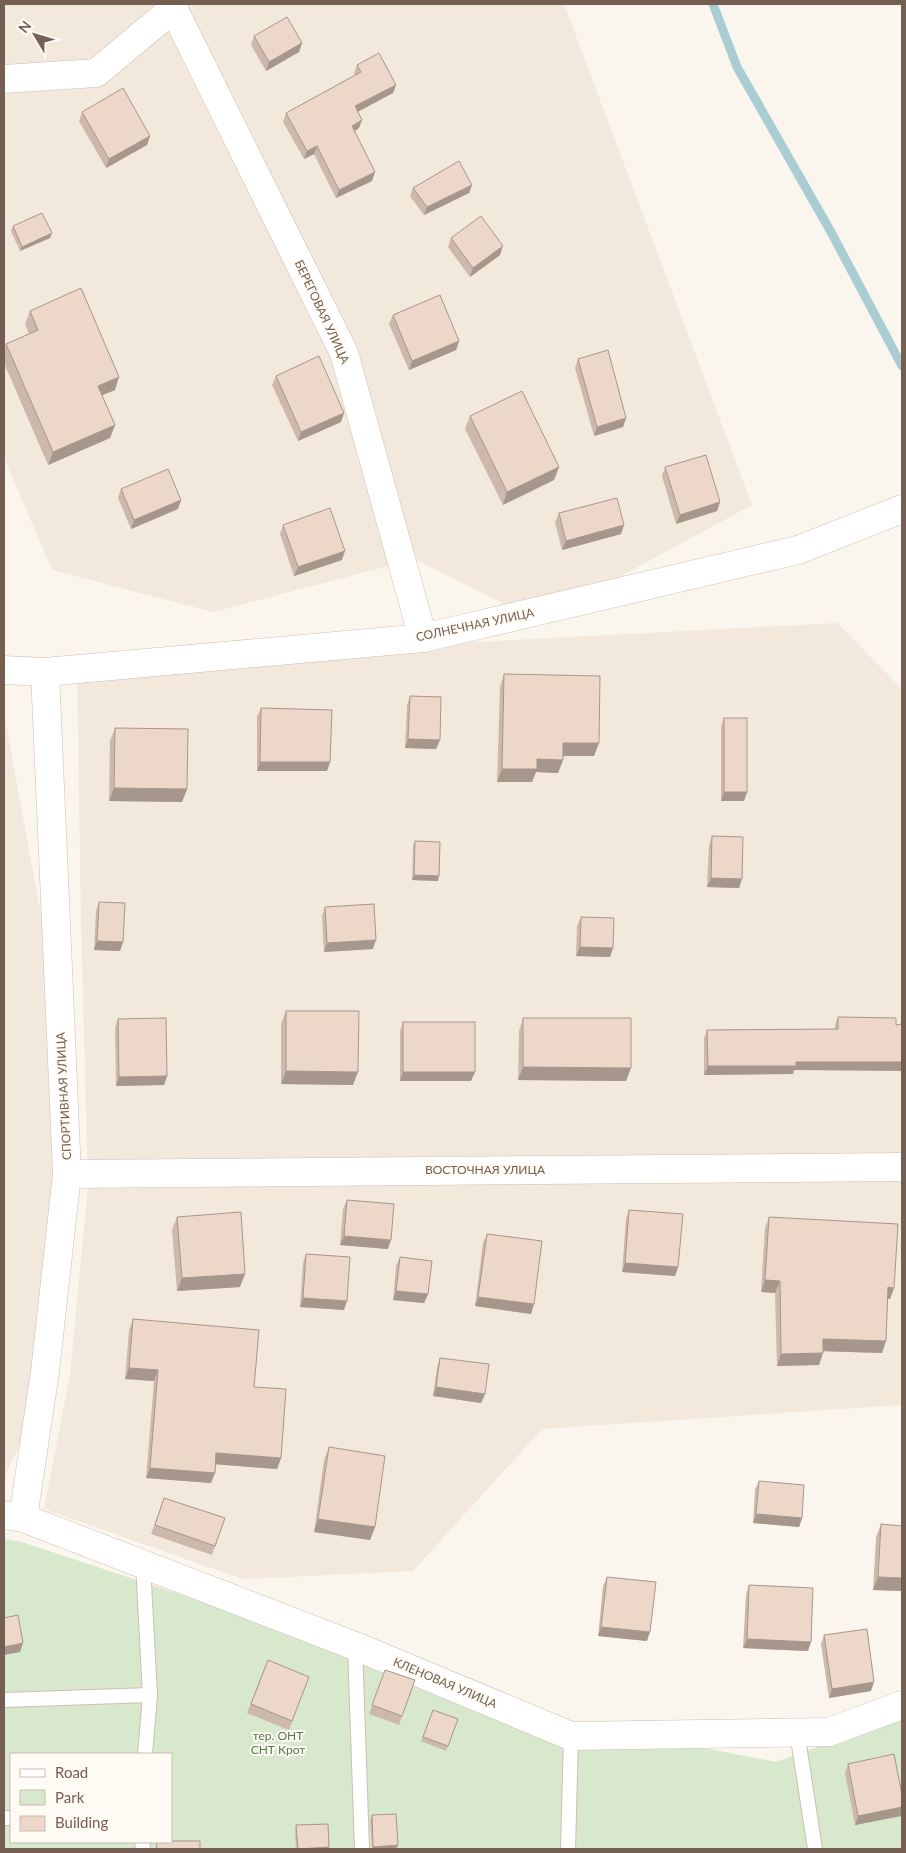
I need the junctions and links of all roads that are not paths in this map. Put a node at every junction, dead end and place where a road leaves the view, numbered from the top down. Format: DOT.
graph roads {
  1 [pos="172,6"];
  2 [pos="4,79"];
  3 [pos="902,509"];
  4 [pos="423,638"];
  5 [pos="4,670"];
  6 [pos="44,672"];
  7 [pos="902,1167"];
  8 [pos="67,1174"];
  9 [pos="13,1516"];
  10 [pos="144,1564"];
  11 [pos="355,1646"];
  12 [pos="150,1695"];
  13 [pos="4,1700"];
  14 [pos="902,1705"];
  15 [pos="798,1732"];
  16 [pos="571,1736"];
  17 [pos="144,1753"];
  18 [pos="362,1849"];
  19 [pos="568,1849"];
  20 [pos="814,1849"];
  1 -- 2 [label="street"];
  1 -- 4 [label="street, БЕРЕГОВАЯ УЛИЦА"];
  3 -- 4 [label="street, СОЛНЕЧНАЯ УЛИЦА"];
  4 -- 6 [label="street, СОЛНЕЧНАЯ УЛИЦА"];
  5 -- 6 [label="street, СОЛНЕЧНАЯ УЛИЦА"];
  6 -- 8 [label="street, СПОРТИВНАЯ УЛИЦА"];
  7 -- 8 [label="street, ВОСТОЧНАЯ УЛИЦА"];
  8 -- 9 [label="street, СПОРТИВНАЯ УЛИЦА"];
  9 -- 10 [label="street, КЛЕНОВАЯ УЛИЦА"];
  10 -- 11 [label="street, КЛЕНОВАЯ УЛИЦА"];
  10 -- 12 [label="lane"];
  11 -- 16 [label="street, КЛЕНОВАЯ УЛИЦА"];
  11 -- 18 [label="lane"];
  12 -- 13 [label="lane"];
  12 -- 17 [label="lane"];
  14 -- 15 [label="street, КЛЕНОВАЯ УЛИЦА"];
  15 -- 16 [label="street, КЛЕНОВАЯ УЛИЦА"];
  15 -- 20 [label="lane"];
  16 -- 19 [label="lane"];
}
